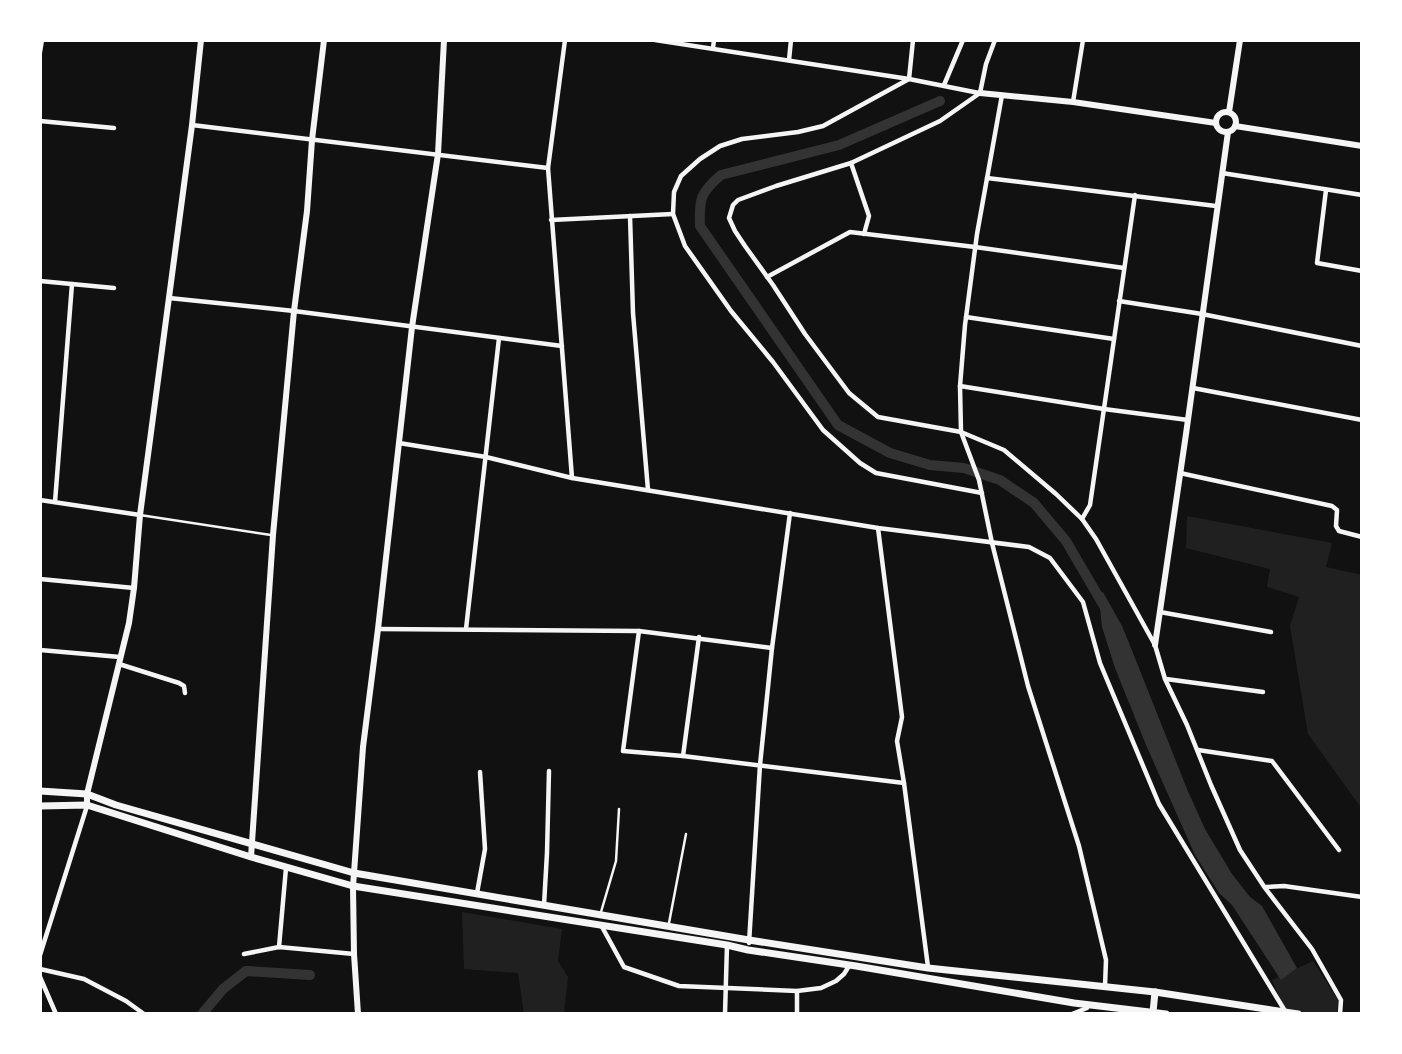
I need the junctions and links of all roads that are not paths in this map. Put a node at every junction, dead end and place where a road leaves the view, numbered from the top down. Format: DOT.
graph roads {
  1 [pos="42,40"];
  2 [pos="201,40"];
  3 [pos="324,40"];
  4 [pos="444,40"];
  5 [pos="565,40"];
  6 [pos="655,40"];
  7 [pos="714,40"];
  8 [pos="791,40"];
  9 [pos="913,40"];
  10 [pos="963,40"];
  11 [pos="995,40"];
  12 [pos="1083,40"];
  13 [pos="1240,40"];
  14 [pos="713,48"];
  15 [pos="40,51"];
  16 [pos="789,60"];
  17 [pos="909,79"];
  18 [pos="946,85"];
  19 [pos="980,93"];
  20 [pos="1002,95"];
  21 [pos="1073,102"];
  22 [pos="1229,112"];
  23 [pos="40,121"];
  24 [pos="1216,123"];
  25 [pos="192,125"];
  26 [pos="1235,126"];
  27 [pos="114,128"];
  28 [pos="1228,132"];
  29 [pos="312,140"];
  30 [pos="1362,146"];
  31 [pos="438,154"];
  32 [pos="851,163"];
  33 [pos="548,168"];
  34 [pos="1222,173"];
  35 [pos="987,178"];
  36 [pos="1326,190"];
  37 [pos="1135,195"];
  38 [pos="1362,195"];
  39 [pos="1216,206"];
  40 [pos="673,214"];
  41 [pos="630,216"];
  42 [pos="551,220"];
  43 [pos="864,234"];
  44 [pos="975,247"];
  45 [pos="1124,268"];
  46 [pos="1362,271"];
  47 [pos="767,277"];
  48 [pos="40,281"];
  49 [pos="72,284"];
  50 [pos="114,288"];
  51 [pos="168,298"];
  52 [pos="1119,301"];
  53 [pos="295,311"];
  54 [pos="1202,314"];
  55 [pos="966,317"];
  56 [pos="412,327"];
  57 [pos="499,338"];
  58 [pos="1114,339"];
  59 [pos="562,346"];
  60 [pos="1362,346"];
  61 [pos="960,386"];
  62 [pos="1192,388"];
  63 [pos="1104,409"];
  64 [pos="1188,420"];
  65 [pos="1362,421"];
  66 [pos="961,432"];
  67 [pos="399,443"];
  68 [pos="486,457"];
  69 [pos="1180,473"];
  70 [pos="572,478"];
  71 [pos="648,490"];
  72 [pos="982,494"];
  73 [pos="40,500"];
  74 [pos="55,502"];
  75 [pos="790,513"];
  76 [pos="140,515"];
  77 [pos="1082,519"];
  78 [pos="878,528"];
  79 [pos="273,535"];
  80 [pos="1362,537"];
  81 [pos="992,543"];
  82 [pos="40,579"];
  83 [pos="134,588"];
  84 [pos="1160,612"];
  85 [pos="378,629"];
  86 [pos="466,629"];
  87 [pos="639,631"];
  88 [pos="1271,632"];
  89 [pos="699,637"];
  90 [pos="1155,645"];
  91 [pos="772,648"];
  92 [pos="40,650"];
  93 [pos="119,660"];
  94 [pos="1166,679"];
  95 [pos="1263,692"];
  96 [pos="185,693"];
  97 [pos="1198,750"];
  98 [pos="683,756"];
  99 [pos="760,765"];
  100 [pos="549,771"];
  101 [pos="480,772"];
  102 [pos="904,783"];
  103 [pos="40,791"];
  104 [pos="87,793"];
  105 [pos="87,805"];
  106 [pos="40,806"];
  107 [pos="619,809"];
  108 [pos="686,834"];
  109 [pos="252,845"];
  110 [pos="1339,850"];
  111 [pos="251,857"];
  112 [pos="286,867"];
  113 [pos="354,873"];
  114 [pos="353,886"];
  115 [pos="1265,887"];
  116 [pos="477,894"];
  117 [pos="1362,897"];
  118 [pos="544,905"];
  119 [pos="600,914"];
  120 [pos="601,925"];
  121 [pos="668,927"];
  122 [pos="749,940"];
  123 [pos="727,946"];
  124 [pos="279,947"];
  125 [pos="748,950"];
  126 [pos="244,954"];
  127 [pos="354,954"];
  128 [pos="40,955"];
  129 [pos="849,965"];
  130 [pos="928,968"];
  131 [pos="40,969"];
  132 [pos="40,977"];
  133 [pos="929,979"];
  134 [pos="1105,986"];
  135 [pos="726,989"];
  136 [pos="797,991"];
  137 [pos="1155,992"];
  138 [pos="1074,1003"];
  139 [pos="1285,1011"];
  140 [pos="1085,1012"];
  141 [pos="1153,1013"];
  142 [pos="56,1014"];
  143 [pos="144,1014"];
  144 [pos="358,1014"];
  145 [pos="725,1014"];
  146 [pos="797,1014"];
  147 [pos="1072,1014"];
  148 [pos="1166,1014"];
  149 [pos="1298,1014"];
  150 [pos="1340,1014"];
  1 -- 15 [label="street"];
  2 -- 25 [label="street"];
  3 -- 29 [label="street"];
  4 -- 31 [label="street"];
  5 -- 33 [label="street"];
  6 -- 14 [label="street"];
  7 -- 14 [label="street"];
  8 -- 16 [label="street"];
  9 -- 17 [label="street"];
  10 -- 18 [label="street"];
  11 -- 19 [label="street"];
  12 -- 21 [label="street"];
  13 -- 22 [label="street"];
  14 -- 16 [label="street"];
  16 -- 17 [label="street"];
  17 -- 18 [label="street"];
  17 -- 40 [label="street"];
  18 -- 19 [label="street"];
  19 -- 20 [label="street"];
  19 -- 32 [label="street"];
  20 -- 21 [label="street"];
  20 -- 35 [label="street"];
  21 -- 24 [label="street"];
  22 -- 24 [label="street"];
  22 -- 26 [label="street"];
  23 -- 27 [label="street"];
  24 -- 28 [label="street"];
  25 -- 29 [label="street"];
  25 -- 51 [label="street"];
  26 -- 28 [label="street"];
  26 -- 30 [label="street"];
  28 -- 34 [label="street"];
  29 -- 31 [label="street"];
  29 -- 53 [label="street"];
  31 -- 33 [label="street"];
  31 -- 56 [label="street"];
  32 -- 43 [label="street"];
  32 -- 47 [label="street"];
  33 -- 42 [label="street"];
  34 -- 36 [label="street"];
  34 -- 39 [label="street"];
  35 -- 37 [label="street"];
  35 -- 44 [label="street"];
  36 -- 38 [label="street"];
  36 -- 46 [label="street"];
  37 -- 39 [label="street"];
  37 -- 45 [label="street"];
  39 -- 54 [label="street"];
  40 -- 41 [label="street"];
  40 -- 72 [label="street"];
  41 -- 42 [label="street"];
  41 -- 71 [label="street"];
  42 -- 59 [label="street"];
  43 -- 44 [label="street"];
  43 -- 47 [label="street"];
  44 -- 45 [label="street"];
  44 -- 55 [label="street"];
  45 -- 52 [label="street"];
  47 -- 66 [label="street"];
  48 -- 49 [label="street"];
  49 -- 50 [label="street"];
  49 -- 74 [label="street"];
  51 -- 53 [label="street"];
  51 -- 76 [label="street"];
  52 -- 54 [label="street"];
  52 -- 58 [label="street"];
  53 -- 56 [label="street"];
  53 -- 79 [label="street"];
  54 -- 60 [label="street"];
  54 -- 62 [label="street"];
  55 -- 58 [label="street"];
  55 -- 61 [label="street"];
  56 -- 57 [label="street"];
  56 -- 67 [label="street"];
  57 -- 59 [label="street"];
  57 -- 68 [label="street"];
  58 -- 63 [label="street"];
  59 -- 70 [label="street"];
  61 -- 63 [label="street"];
  61 -- 66 [label="street"];
  62 -- 64 [label="street"];
  62 -- 65 [label="street"];
  63 -- 64 [label="street"];
  63 -- 77 [label="street"];
  64 -- 69 [label="street"];
  66 -- 72 [label="street"];
  66 -- 77 [label="street"];
  67 -- 68 [label="street"];
  67 -- 85 [label="street"];
  68 -- 70 [label="street"];
  68 -- 86 [label="street"];
  69 -- 80 [label="street"];
  69 -- 84 [label="street"];
  70 -- 71 [label="street"];
  71 -- 75 [label="street"];
  72 -- 81 [label="street"];
  73 -- 74 [label="street"];
  74 -- 76 [label="street"];
  75 -- 78 [label="street"];
  75 -- 91 [label="street"];
  76 -- 79 [label="lane"];
  76 -- 83 [label="street"];
  77 -- 90 [label="street"];
  78 -- 81 [label="street"];
  78 -- 102 [label="street"];
  79 -- 109 [label="street"];
  81 -- 134 [label="street"];
  81 -- 139 [label="street"];
  82 -- 83 [label="street"];
  83 -- 93 [label="street"];
  84 -- 88 [label="street"];
  84 -- 90 [label="street"];
  85 -- 86 [label="street"];
  85 -- 113 [label="street"];
  86 -- 87 [label="street"];
  87 -- 89 [label="street"];
  87 -- 98 [label="street"];
  89 -- 91 [label="street"];
  89 -- 98 [label="street"];
  90 -- 94 [label="street"];
  91 -- 99 [label="street"];
  92 -- 93 [label="street"];
  93 -- 96 [label="street"];
  93 -- 104 [label="street"];
  94 -- 95 [label="street"];
  94 -- 97 [label="street"];
  97 -- 110 [label="street"];
  97 -- 115 [label="street"];
  98 -- 99 [label="street"];
  99 -- 102 [label="street"];
  99 -- 122 [label="street"];
  100 -- 118 [label="street"];
  101 -- 116 [label="street"];
  102 -- 130 [label="street"];
  103 -- 104 [label="main road"];
  104 -- 105 [label="street"];
  104 -- 109 [label="main road"];
  105 -- 106 [label="main road"];
  105 -- 111 [label="main road"];
  105 -- 128 [label="street"];
  107 -- 119 [label="lane"];
  108 -- 121 [label="lane"];
  109 -- 111 [label="street"];
  109 -- 113 [label="main road"];
  111 -- 112 [label="main road"];
  112 -- 114 [label="main road"];
  112 -- 124 [label="street"];
  113 -- 114 [label="street"];
  113 -- 116 [label="main road"];
  114 -- 120 [label="main road"];
  114 -- 127 [label="street"];
  115 -- 117 [label="street"];
  115 -- 150 [label="street"];
  116 -- 118 [label="main road"];
  118 -- 119 [label="main road"];
  119 -- 121 [label="main road"];
  120 -- 123 [label="main road"];
  120 -- 135 [label="street"];
  121 -- 122 [label="main road"];
  122 -- 125 [label="street"];
  122 -- 130 [label="main road"];
  123 -- 125 [label="main road"];
  123 -- 135 [label="street"];
  124 -- 126 [label="street"];
  124 -- 127 [label="street"];
  125 -- 129 [label="main road"];
  127 -- 144 [label="street"];
  129 -- 133 [label="main road"];
  129 -- 136 [label="street"];
  130 -- 133 [label="main road"];
  130 -- 134 [label="main road"];
  131 -- 143 [label="street"];
  132 -- 142 [label="street"];
  133 -- 138 [label="main road"];
  134 -- 137 [label="main road"];
  135 -- 136 [label="street"];
  135 -- 145 [label="street"];
  136 -- 146 [label="street"];
  137 -- 139 [label="main road"];
  137 -- 141 [label="main road"];
  138 -- 140 [label="street"];
  138 -- 141 [label="main road"];
  139 -- 149 [label="main road"];
  140 -- 147 [label="street"];
  141 -- 148 [label="main road"];
}
